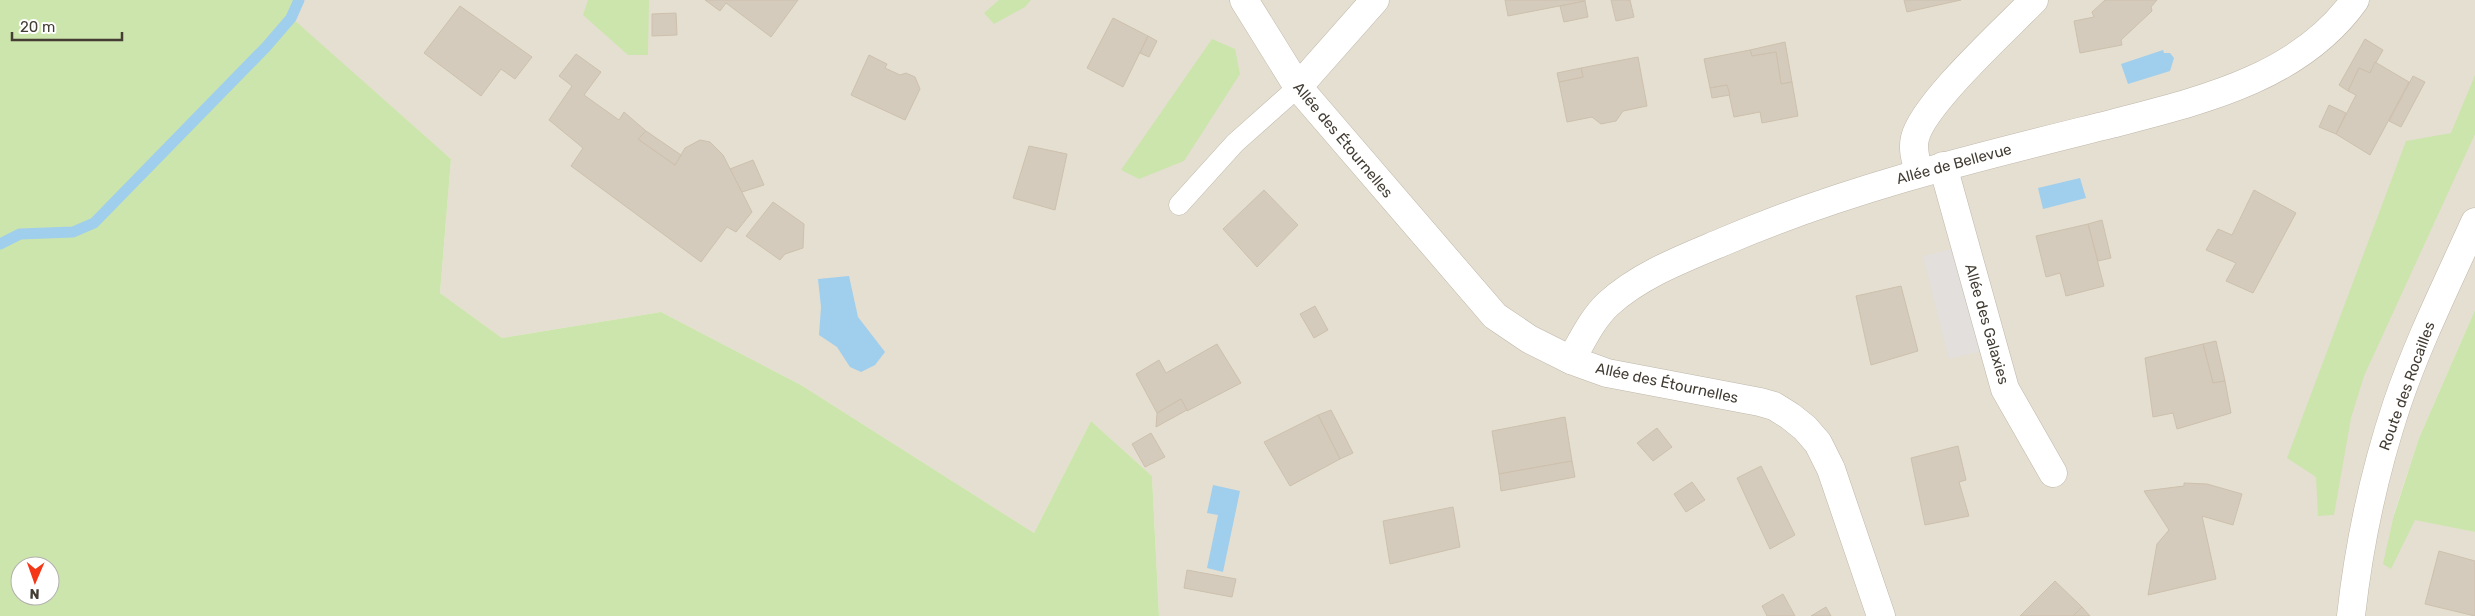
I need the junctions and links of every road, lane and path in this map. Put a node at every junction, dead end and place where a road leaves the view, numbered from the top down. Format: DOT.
graph roads {
  1 [pos="1244,0"];
  2 [pos="1375,0"];
  3 [pos="2034,0"];
  4 [pos="2355,0"];
  5 [pos="1298,88"];
  6 [pos="1931,169"];
  7 [pos="1179,205"];
  8 [pos="2475,222"];
  9 [pos="1571,360"];
  10 [pos="2053,473"];
  11 [pos="1881,616"];
  12 [pos="2351,616"];
  1 -- 5 [label="street, Allée des Étournelles"];
  2 -- 5 [label="street"];
  3 -- 6 [label="street, Allée des Galaxies"];
  4 -- 6 [label="street, Allée de Bellevue"];
  5 -- 7 [label="lane"];
  5 -- 9 [label="street, Allée des Étournelles"];
  6 -- 9 [label="street, Allée de Bellevue"];
  6 -- 10 [label="street, Allée des Galaxies"];
  8 -- 12 [label="street, Route des Rocailles"];
  9 -- 11 [label="street, Allée des Étournelles"];
}
